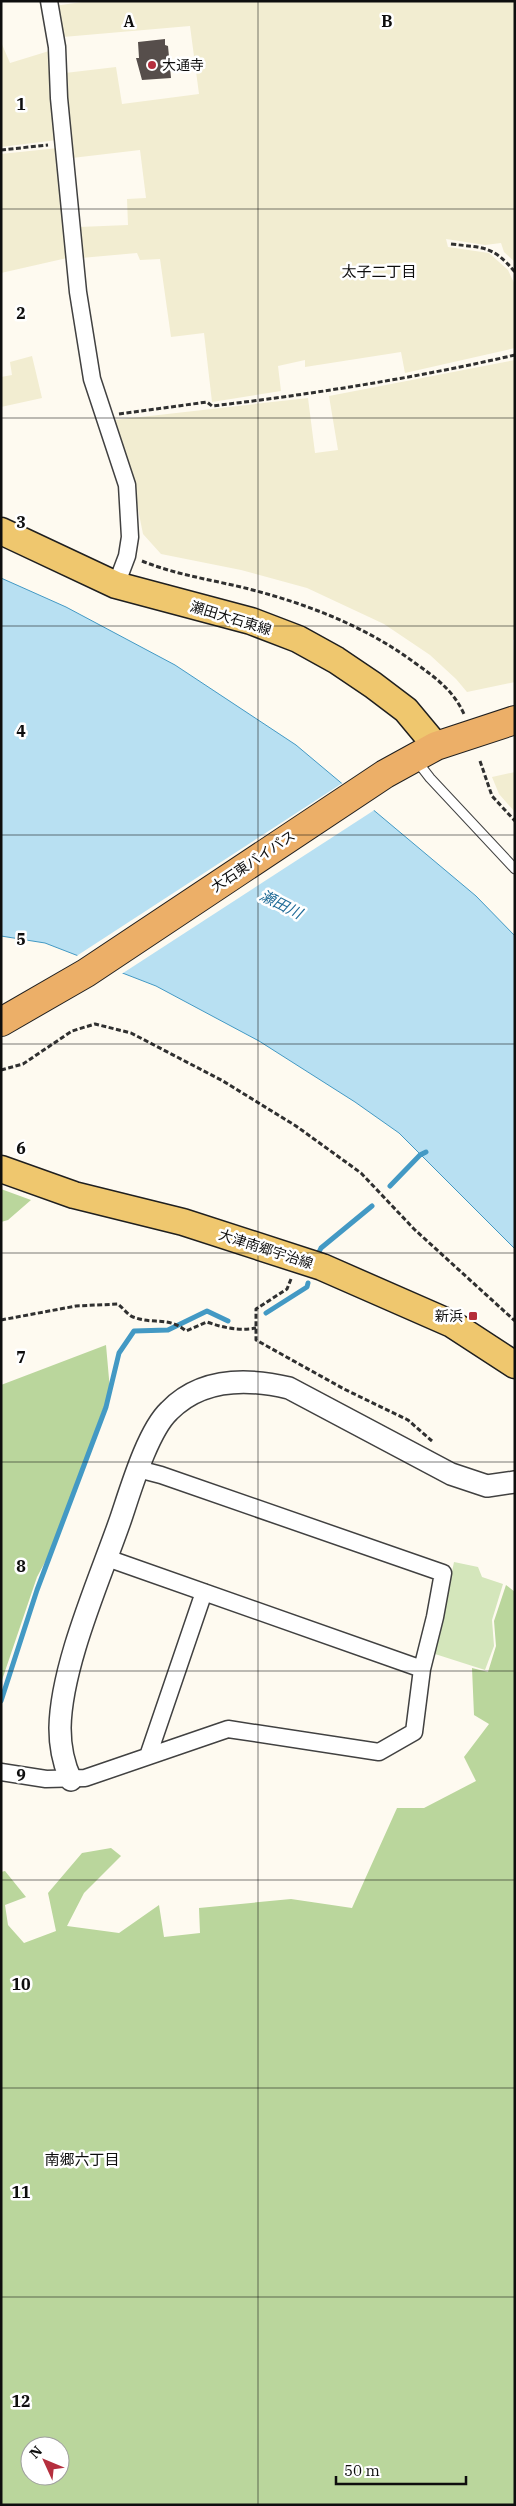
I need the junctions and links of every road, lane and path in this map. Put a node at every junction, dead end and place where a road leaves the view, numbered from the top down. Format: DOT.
graph roads {
  1 [pos="49,1"];
  2 [pos="63,143"];
  3 [pos="1,150"];
  4 [pos="451,244"];
  5 [pos="515,272"];
  6 [pos="515,355"];
  7 [pos="104,416"];
  8 [pos="1,531"];
  9 [pos="116,584"];
  10 [pos="515,720"];
  11 [pos="425,751"];
  12 [pos="480,761"];
  13 [pos="515,821"];
  14 [pos="515,869"];
  15 [pos="3,1021"];
  16 [pos="1,1070"];
  17 [pos="1,1169"];
  18 [pos="300,1260"];
  19 [pos="1,1320"];
  20 [pos="515,1321"];
  21 [pos="256,1328"];
  22 [pos="515,1366"];
  23 [pos="437,1445"];
  24 [pos="138,1469"];
  25 [pos="515,1482"];
  26 [pos="107,1558"];
  27 [pos="204,1592"];
  28 [pos="422,1669"];
  29 [pos="148,1756"];
  30 [pos="1,1772"];
  31 [pos="71,1780"];
  1 -- 2 [label="street"];
  2 -- 3 [label="path"];
  2 -- 7 [label="street"];
  4 -- 5 [label="path"];
  6 -- 7 [label="path"];
  7 -- 9 [label="street"];
  8 -- 9 [label="main road, 瀬田大石東線"];
  9 -- 11 [label="main road, 瀬田大石東線"];
  10 -- 11 [label="highway, 大石東バイパス"];
  11 -- 14 [label="lane"];
  11 -- 15 [label="highway, 大石東バイパス"];
  12 -- 13 [label="path"];
  16 -- 20 [label="path"];
  17 -- 18 [label="main road, 大津南郷宇治線"];
  18 -- 21 [label="path"];
  18 -- 22 [label="main road, 大津南郷宇治線"];
  19 -- 21 [label="path"];
  21 -- 23 [label="path"];
  24 -- 25 [label="street"];
  24 -- 26 [label="street"];
  24 -- 28 [label="street"];
  26 -- 27 [label="street"];
  26 -- 31 [label="street"];
  27 -- 28 [label="street"];
  27 -- 29 [label="street"];
  28 -- 29 [label="street"];
  29 -- 31 [label="street"];
  30 -- 31 [label="street"];
}
